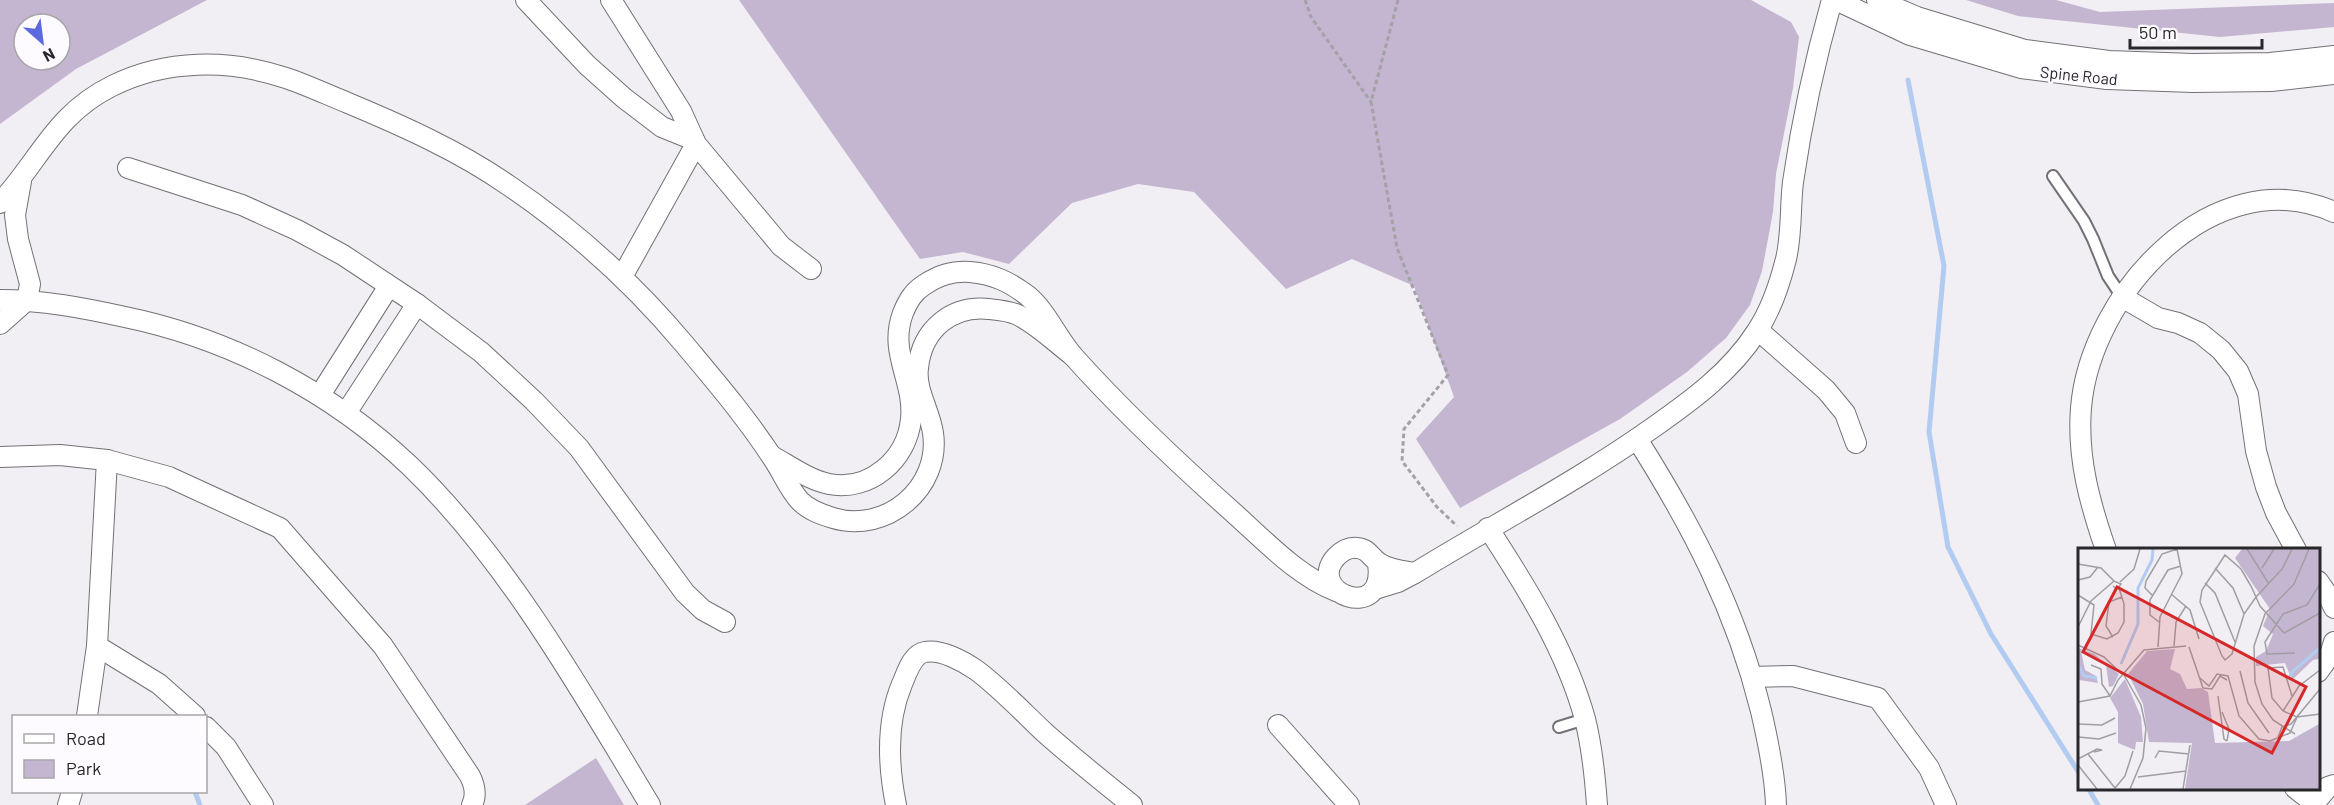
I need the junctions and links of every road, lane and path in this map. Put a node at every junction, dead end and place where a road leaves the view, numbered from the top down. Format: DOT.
graph roads {
  1 [pos="526,0"];
  2 [pos="611,0"];
  3 [pos="1305,0"];
  4 [pos="1398,0"];
  5 [pos="1834,0"];
  6 [pos="1877,0"];
  7 [pos="2334,56"];
  8 [pos="2334,74"];
  9 [pos="1371,102"];
  10 [pos="695,142"];
  11 [pos="128,168"];
  12 [pos="2053,176"];
  13 [pos="21,181"];
  14 [pos="0,203"];
  15 [pos="2332,207"];
  16 [pos="811,269"];
  17 [pos="622,277"];
  18 [pos="389,286"];
  19 [pos="2122,297"];
  20 [pos="0,300"];
  21 [pos="27,300"];
  22 [pos="417,304"];
  23 [pos="0,324"];
  24 [pos="1758,330"];
  25 [pos="1072,355"];
  26 [pos="320,395"];
  27 [pos="346,413"];
  28 [pos="1637,439"];
  29 [pos="1856,443"];
  30 [pos="772,456"];
  31 [pos="0,457"];
  32 [pos="107,460"];
  33 [pos="1488,528"];
  34 [pos="1470,539"];
  35 [pos="2105,548"];
  36 [pos="2295,548"];
  37 [pos="1332,562"];
  38 [pos="1378,563"];
  39 [pos="1294,566"];
  40 [pos="1415,573"];
  41 [pos="2319,582"];
  42 [pos="1375,589"];
  43 [pos="1336,591"];
  44 [pos="2334,608"];
  45 [pos="725,622"];
  46 [pos="97,646"];
  47 [pos="2332,651"];
  48 [pos="2319,670"];
  49 [pos="1752,676"];
  50 [pos="87,715"];
  51 [pos="193,715"];
  52 [pos="1585,719"];
  53 [pos="1278,725"];
  54 [pos="1559,727"];
  55 [pos="207,728"];
  56 [pos="2334,785"];
  57 [pos="2296,790"];
  58 [pos="2313,804"];
  59 [pos="263,805"];
  60 [pos="471,805"];
  61 [pos="650,805"];
  62 [pos="896,805"];
  63 [pos="1132,805"];
  64 [pos="1349,805"];
  65 [pos="1597,805"];
  66 [pos="1776,805"];
  67 [pos="1946,805"];
  1 -- 10 [label="street"];
  2 -- 10 [label="street"];
  3 -- 9 [label="path"];
  4 -- 9 [label="path"];
  5 -- 8 [label="street, Spine Road"];
  5 -- 24 [label="street"];
  6 -- 7 [label="street, Spine Road"];
  9 -- 34 [label="path"];
  10 -- 16 [label="street"];
  10 -- 17 [label="street"];
  11 -- 18 [label="street"];
  12 -- 19 [label="lane"];
  13 -- 14 [label="street"];
  13 -- 17 [label="street"];
  13 -- 21 [label="street"];
  15 -- 19 [label="street"];
  17 -- 30 [label="street"];
  18 -- 22 [label="street"];
  18 -- 26 [label="street"];
  19 -- 35 [label="street"];
  19 -- 36 [label="street"];
  20 -- 21 [label="street"];
  21 -- 23 [label="street"];
  21 -- 26 [label="street"];
  22 -- 27 [label="street"];
  22 -- 45 [label="street"];
  24 -- 28 [label="street"];
  24 -- 29 [label="street"];
  25 -- 30 [label="street"];
  25 -- 30 [label="street"];
  25 -- 39 [label="street"];
  26 -- 27 [label="street"];
  27 -- 61 [label="street"];
  28 -- 33 [label="street"];
  28 -- 49 [label="street"];
  31 -- 32 [label="street"];
  32 -- 46 [label="street"];
  32 -- 60 [label="street"];
  33 -- 34 [label="street"];
  33 -- 52 [label="street"];
  34 -- 40 [label="street"];
  37 -- 38 [label="street"];
  37 -- 39 [label="street"];
  37 -- 43 [label="street"];
  38 -- 40 [label="street"];
  38 -- 42 [label="street"];
  39 -- 43 [label="street"];
  40 -- 42 [label="street"];
  41 -- 44 [label="street"];
  42 -- 43 [label="street"];
  46 -- 50 [label="street"];
  46 -- 51 [label="street"];
  47 -- 48 [label="street"];
  49 -- 66 [label="street"];
  49 -- 67 [label="street"];
  52 -- 54 [label="lane"];
  52 -- 65 [label="street"];
  53 -- 64 [label="street"];
  55 -- 59 [label="street"];
  56 -- 58 [label="street"];
  57 -- 58 [label="street"];
  62 -- 63 [label="street"];
}
